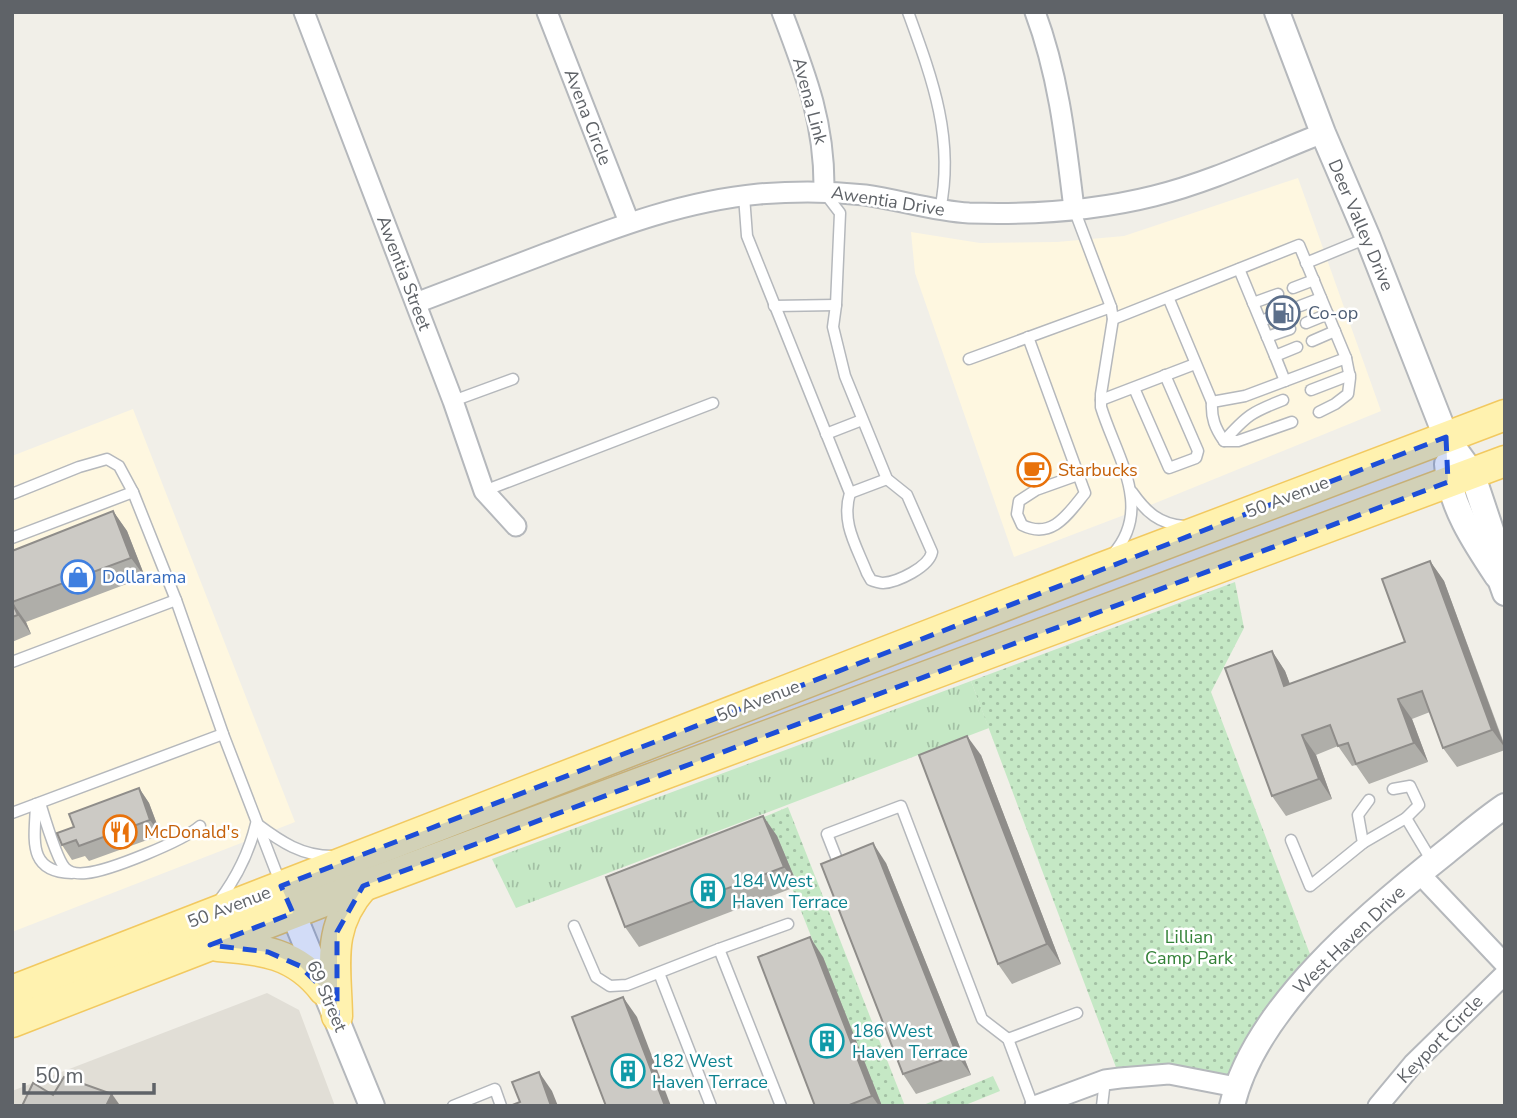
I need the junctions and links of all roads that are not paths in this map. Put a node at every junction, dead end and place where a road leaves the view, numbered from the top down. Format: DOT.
graph roads {
  1 [pos="304,12"];
  2 [pos="547,12"];
  3 [pos="782,12"];
  4 [pos="908,12"];
  5 [pos="1035,12"];
  6 [pos="1277,12"];
  7 [pos="1323,133"];
  8 [pos="824,191"];
  9 [pos="744,196"];
  10 [pos="1074,209"];
  11 [pos="940,210"];
  12 [pos="629,222"];
  13 [pos="1368,238"];
  14 [pos="1306,263"];
  15 [pos="1239,269"];
  16 [pos="1314,281"];
  17 [pos="1293,288"];
  18 [pos="1278,294"];
  19 [pos="1168,297"];
  20 [pos="1321,298"];
  21 [pos="416,303"];
  22 [pos="1253,303"];
  23 [pos="836,305"];
  24 [pos="774,306"];
  25 [pos="1300,306"];
  26 [pos="1111,307"];
  27 [pos="1285,312"];
  28 [pos="1328,314"];
  29 [pos="1113,319"];
  30 [pos="1261,321"];
  31 [pos="1306,323"];
  32 [pos="1290,329"];
  33 [pos="1335,331"];
  34 [pos="1028,337"];
  35 [pos="1267,337"];
  36 [pos="1312,341"];
  37 [pos="1297,347"];
  38 [pos="1275,356"];
  39 [pos="1346,358"];
  40 [pos="969,359"];
  41 [pos="1195,364"];
  42 [pos="1165,375"];
  43 [pos="1349,375"];
  44 [pos="513,379"];
  45 [pos="1285,381"];
  46 [pos="1134,388"];
  47 [pos="1311,390"];
  48 [pos="1101,400"];
  49 [pos="1283,400"];
  50 [pos="453,401"];
  51 [pos="1212,402"];
  52 [pos="713,403"];
  53 [pos="1318,412"];
  54 [pos="1505,415"];
  55 [pos="862,420"];
  56 [pos="1292,422"];
  57 [pos="826,434"];
  58 [pos="1446,437"];
  59 [pos="1224,441"];
  60 [pos="1505,461"];
  61 [pos="1079,475"];
  62 [pos="1460,478"];
  63 [pos="887,479"];
  64 [pos="484,491"];
  65 [pos="133,492"];
  66 [pos="1131,492"];
  67 [pos="850,493"];
  68 [pos="12,494"];
  69 [pos="516,526"];
  70 [pos="1206,528"];
  71 [pos="12,538"];
  72 [pos="1099,569"];
  73 [pos="1502,586"];
  74 [pos="176,600"];
  75 [pos="12,662"];
  76 [pos="223,734"];
  77 [pos="1393,789"];
  78 [pos="1369,800"];
  79 [pos="38,803"];
  80 [pos="1505,807"];
  81 [pos="12,813"];
  82 [pos="1406,818"];
  83 [pos="256,824"];
  84 [pos="200,826"];
  85 [pos="1291,840"];
  86 [pos="1363,843"];
  87 [pos="367,853"];
  88 [pos="838,862"];
  89 [pos="1426,868"];
  90 [pos="80,873"];
  91 [pos="363,886"];
  92 [pos="287,900"];
  93 [pos="208,915"];
  94 [pos="788,923"];
  95 [pos="574,926"];
  96 [pos="210,945"];
  97 [pos="719,949"];
  98 [pos="1505,964"];
  99 [pos="659,973"];
  100 [pos="1505,974"];
  101 [pos="12,991"];
  102 [pos="331,1003"];
  103 [pos="1077,1013"];
  104 [pos="12,1022"];
  105 [pos="1008,1039"];
  106 [pos="1105,1080"];
  107 [pos="1234,1097"];
  108 [pos="372,1106"];
  109 [pos="453,1106"];
  110 [pos="501,1106"];
  111 [pos="711,1106"];
  112 [pos="781,1106"];
  113 [pos="1034,1106"];
  114 [pos="1102,1106"];
  115 [pos="1378,1106"];
  1 -- 21 [label="street, Awentia Street"];
  2 -- 12 [label="street, Avena Circle"];
  3 -- 8 [label="street, Avena Link"];
  4 -- 11 [label="lane"];
  5 -- 10 [label="street"];
  6 -- 7 [label="street, Deer Valley Drive"];
  7 -- 10 [label="street, Awentia Drive"];
  7 -- 13 [label="street, Deer Valley Drive"];
  8 -- 9 [label="street, Awentia Drive"];
  8 -- 11 [label="street, Awentia Drive"];
  8 -- 23 [label="lane"];
  9 -- 12 [label="street, Awentia Drive"];
  9 -- 24 [label="lane"];
  10 -- 11 [label="street, Awentia Drive"];
  10 -- 26 [label="lane"];
  12 -- 21 [label="street, Awentia Drive"];
  13 -- 14 [label="lane"];
  13 -- 58 [label="street, Deer Valley Drive"];
  14 -- 15 [label="lane"];
  14 -- 16 [label="lane"];
  15 -- 19 [label="lane"];
  15 -- 22 [label="lane"];
  16 -- 17 [label="lane"];
  16 -- 20 [label="lane"];
  18 -- 22 [label="lane"];
  19 -- 29 [label="lane"];
  19 -- 41 [label="lane"];
  20 -- 25 [label="lane"];
  20 -- 28 [label="lane"];
  21 -- 50 [label="street, Awentia Street"];
  22 -- 30 [label="lane"];
  23 -- 24 [label="lane"];
  23 -- 55 [label="lane"];
  24 -- 57 [label="lane"];
  26 -- 29 [label="lane"];
  26 -- 34 [label="lane"];
  27 -- 30 [label="lane"];
  28 -- 31 [label="lane"];
  28 -- 33 [label="lane"];
  29 -- 48 [label="lane"];
  30 -- 35 [label="lane"];
  32 -- 35 [label="lane"];
  33 -- 36 [label="lane"];
  33 -- 39 [label="lane"];
  34 -- 40 [label="lane"];
  34 -- 61 [label="lane"];
  35 -- 38 [label="lane"];
  37 -- 38 [label="lane"];
  38 -- 45 [label="lane"];
  39 -- 43 [label="lane"];
  39 -- 45 [label="lane"];
  41 -- 42 [label="lane"];
  41 -- 51 [label="lane"];
  42 -- 46 [label="lane"];
  42 -- 46 [label="lane"];
  43 -- 47 [label="lane"];
  43 -- 53 [label="lane"];
  44 -- 50 [label="lane"];
  45 -- 51 [label="lane"];
  46 -- 48 [label="lane"];
  48 -- 66 [label="lane"];
  49 -- 59 [label="lane"];
  50 -- 64 [label="street, Awentia Street"];
  51 -- 59 [label="lane"];
  52 -- 64 [label="lane"];
  54 -- 58 [label="main road, 50 Avenue"];
  55 -- 57 [label="lane"];
  55 -- 63 [label="lane"];
  56 -- 59 [label="lane"];
  57 -- 67 [label="lane"];
  58 -- 62 [label="street, Deer Valley Drive"];
  58 -- 70 [label="main road, 50 Avenue"];
  60 -- 62 [label="main road, 50 Avenue"];
  61 -- 61 [label="lane"];
  62 -- 73 [label="street, Deer Valley Drive"];
  62 -- 91 [label="main road, 50 Avenue"];
  63 -- 67 [label="lane"];
  63 -- 67 [label="lane"];
  64 -- 69 [label="street, Awentia Street"];
  65 -- 68 [label="lane"];
  65 -- 71 [label="lane"];
  65 -- 74 [label="lane"];
  66 -- 70 [label="lane"];
  66 -- 72 [label="lane"];
  70 -- 72 [label="main road, 50 Avenue"];
  72 -- 87 [label="main road, 50 Avenue"];
  74 -- 75 [label="lane"];
  74 -- 76 [label="lane"];
  76 -- 79 [label="lane"];
  76 -- 83 [label="lane"];
  77 -- 82 [label="lane"];
  78 -- 86 [label="lane"];
  79 -- 81 [label="lane"];
  79 -- 90 [label="lane"];
  79 -- 90 [label="lane"];
  80 -- 89 [label="street, West Haven Drive"];
  82 -- 86 [label="lane"];
  82 -- 89 [label="lane"];
  83 -- 87 [label="lane"];
  83 -- 92 [label="lane"];
  83 -- 93 [label="lane"];
  84 -- 90 [label="lane"];
  85 -- 86 [label="lane"];
  87 -- 92 [label="main road, 50 Avenue"];
  88 -- 105 [label="lane"];
  89 -- 98 [label="street"];
  89 -- 107 [label="street, West Haven Drive"];
  91 -- 92 [label="main road, 50 Avenue"];
  91 -- 102 [label="main road"];
  92 -- 93 [label="main road, 50 Avenue"];
  92 -- 96 [label="main road, 50 Avenue"];
  92 -- 102 [label="street, 69 Street"];
  93 -- 101 [label="main road, 50 Avenue"];
  94 -- 97 [label="lane"];
  95 -- 99 [label="lane"];
  96 -- 102 [label="main road"];
  96 -- 104 [label="main road, 50 Avenue"];
  97 -- 99 [label="lane"];
  97 -- 112 [label="lane"];
  99 -- 111 [label="lane"];
  100 -- 115 [label="street, Keyport Circle"];
  102 -- 108 [label="street, 69 Street"];
  103 -- 105 [label="lane"];
  105 -- 113 [label="lane"];
  106 -- 107 [label="street"];
  106 -- 113 [label="street"];
  106 -- 114 [label="lane"];
  109 -- 110 [label="lane"];
}
